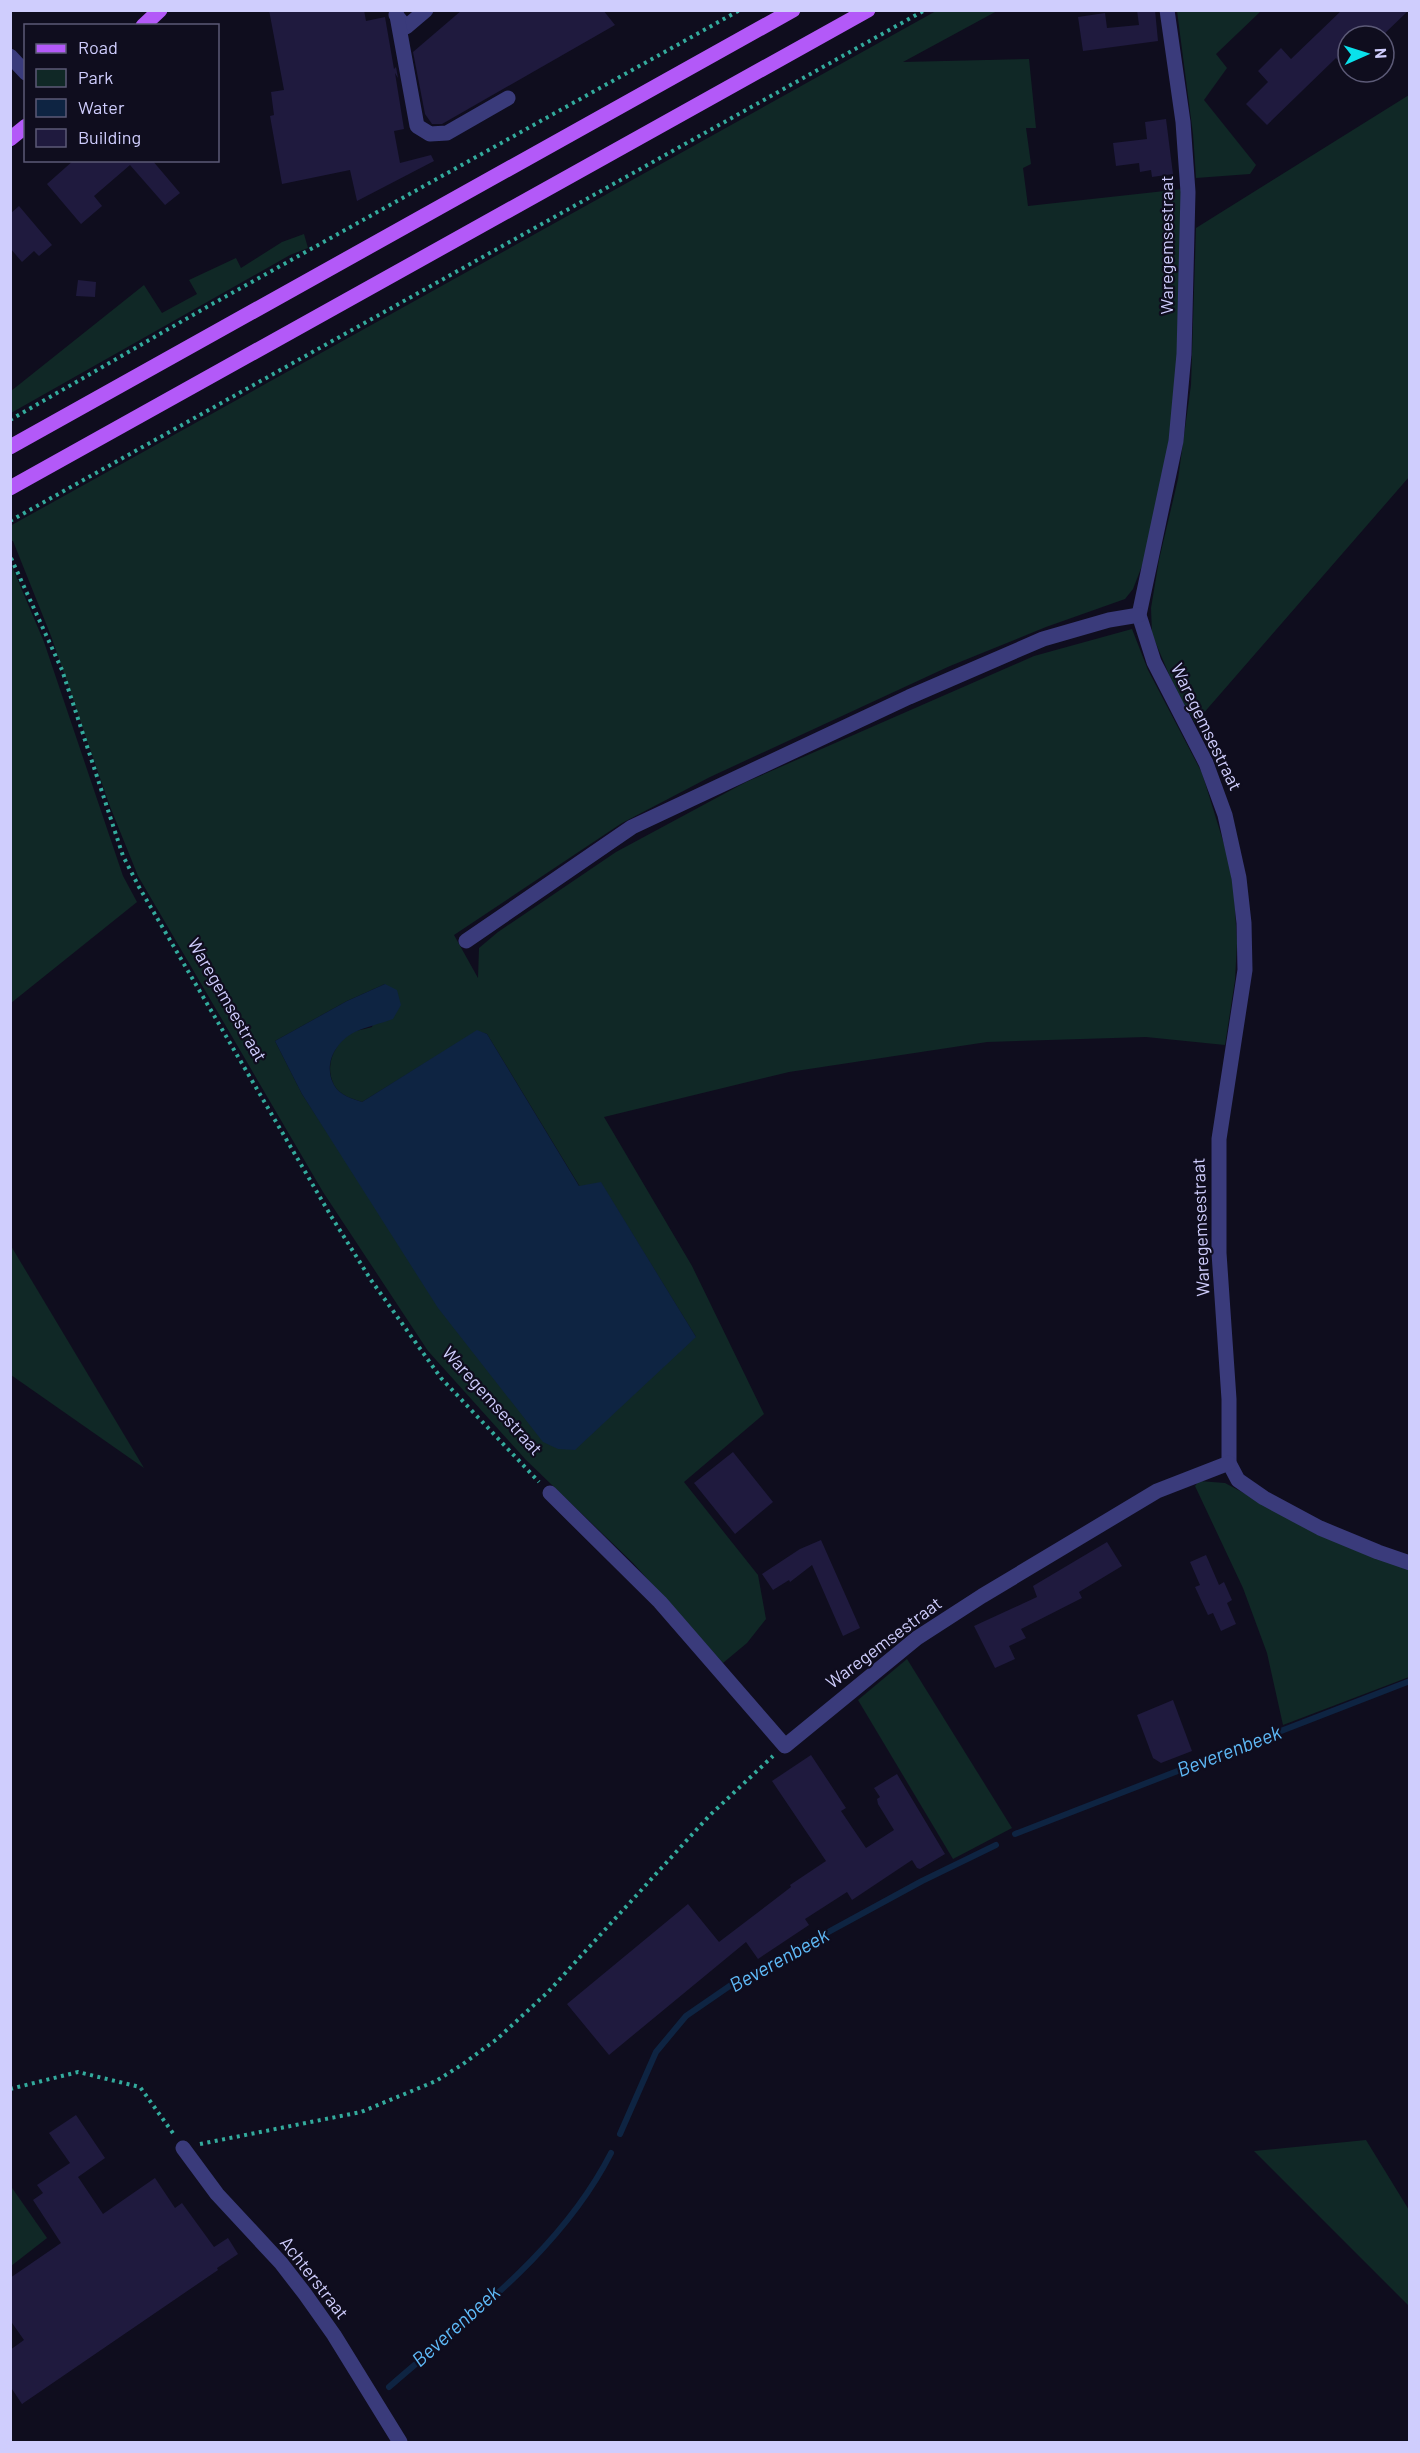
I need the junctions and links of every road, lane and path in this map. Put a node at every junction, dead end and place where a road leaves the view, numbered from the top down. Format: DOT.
graph roads {
  1 [pos="160,10"];
  2 [pos="426,10"];
  3 [pos="740,10"];
  4 [pos="793,10"];
  5 [pos="868,10"];
  6 [pos="925,10"];
  7 [pos="1167,10"];
  8 [pos="395,13"];
  9 [pos="145,24"];
  10 [pos="10,56"];
  11 [pos="24,71"];
  12 [pos="508,98"];
  13 [pos="24,128"];
  14 [pos="10,139"];
  15 [pos="10,420"];
  16 [pos="10,447"];
  17 [pos="10,488"];
  18 [pos="10,521"];
  19 [pos="11,558"];
  20 [pos="1139,615"];
  21 [pos="466,940"];
  22 [pos="1229,1463"];
  23 [pos="550,1493"];
  24 [pos="1410,1563"];
  25 [pos="785,1746"];
  26 [pos="10,2089"];
  27 [pos="183,2148"];
  28 [pos="400,2442"];
  1 -- 9 [label="main road"];
  2 -- 8 [label="street"];
  3 -- 15 [label="path"];
  4 -- 16 [label="main road"];
  5 -- 17 [label="main road"];
  6 -- 18 [label="path"];
  7 -- 20 [label="street, Waregemsestraat"];
  8 -- 12 [label="street"];
  10 -- 11 [label="street"];
  13 -- 14 [label="main road"];
  19 -- 23 [label="path, Waregemsestraat"];
  20 -- 21 [label="street"];
  20 -- 22 [label="street, Waregemsestraat"];
  22 -- 24 [label="street"];
  22 -- 25 [label="street, Waregemsestraat"];
  23 -- 25 [label="street"];
  25 -- 27 [label="path"];
  26 -- 27 [label="path"];
  27 -- 28 [label="street, Achterstraat"];
}
